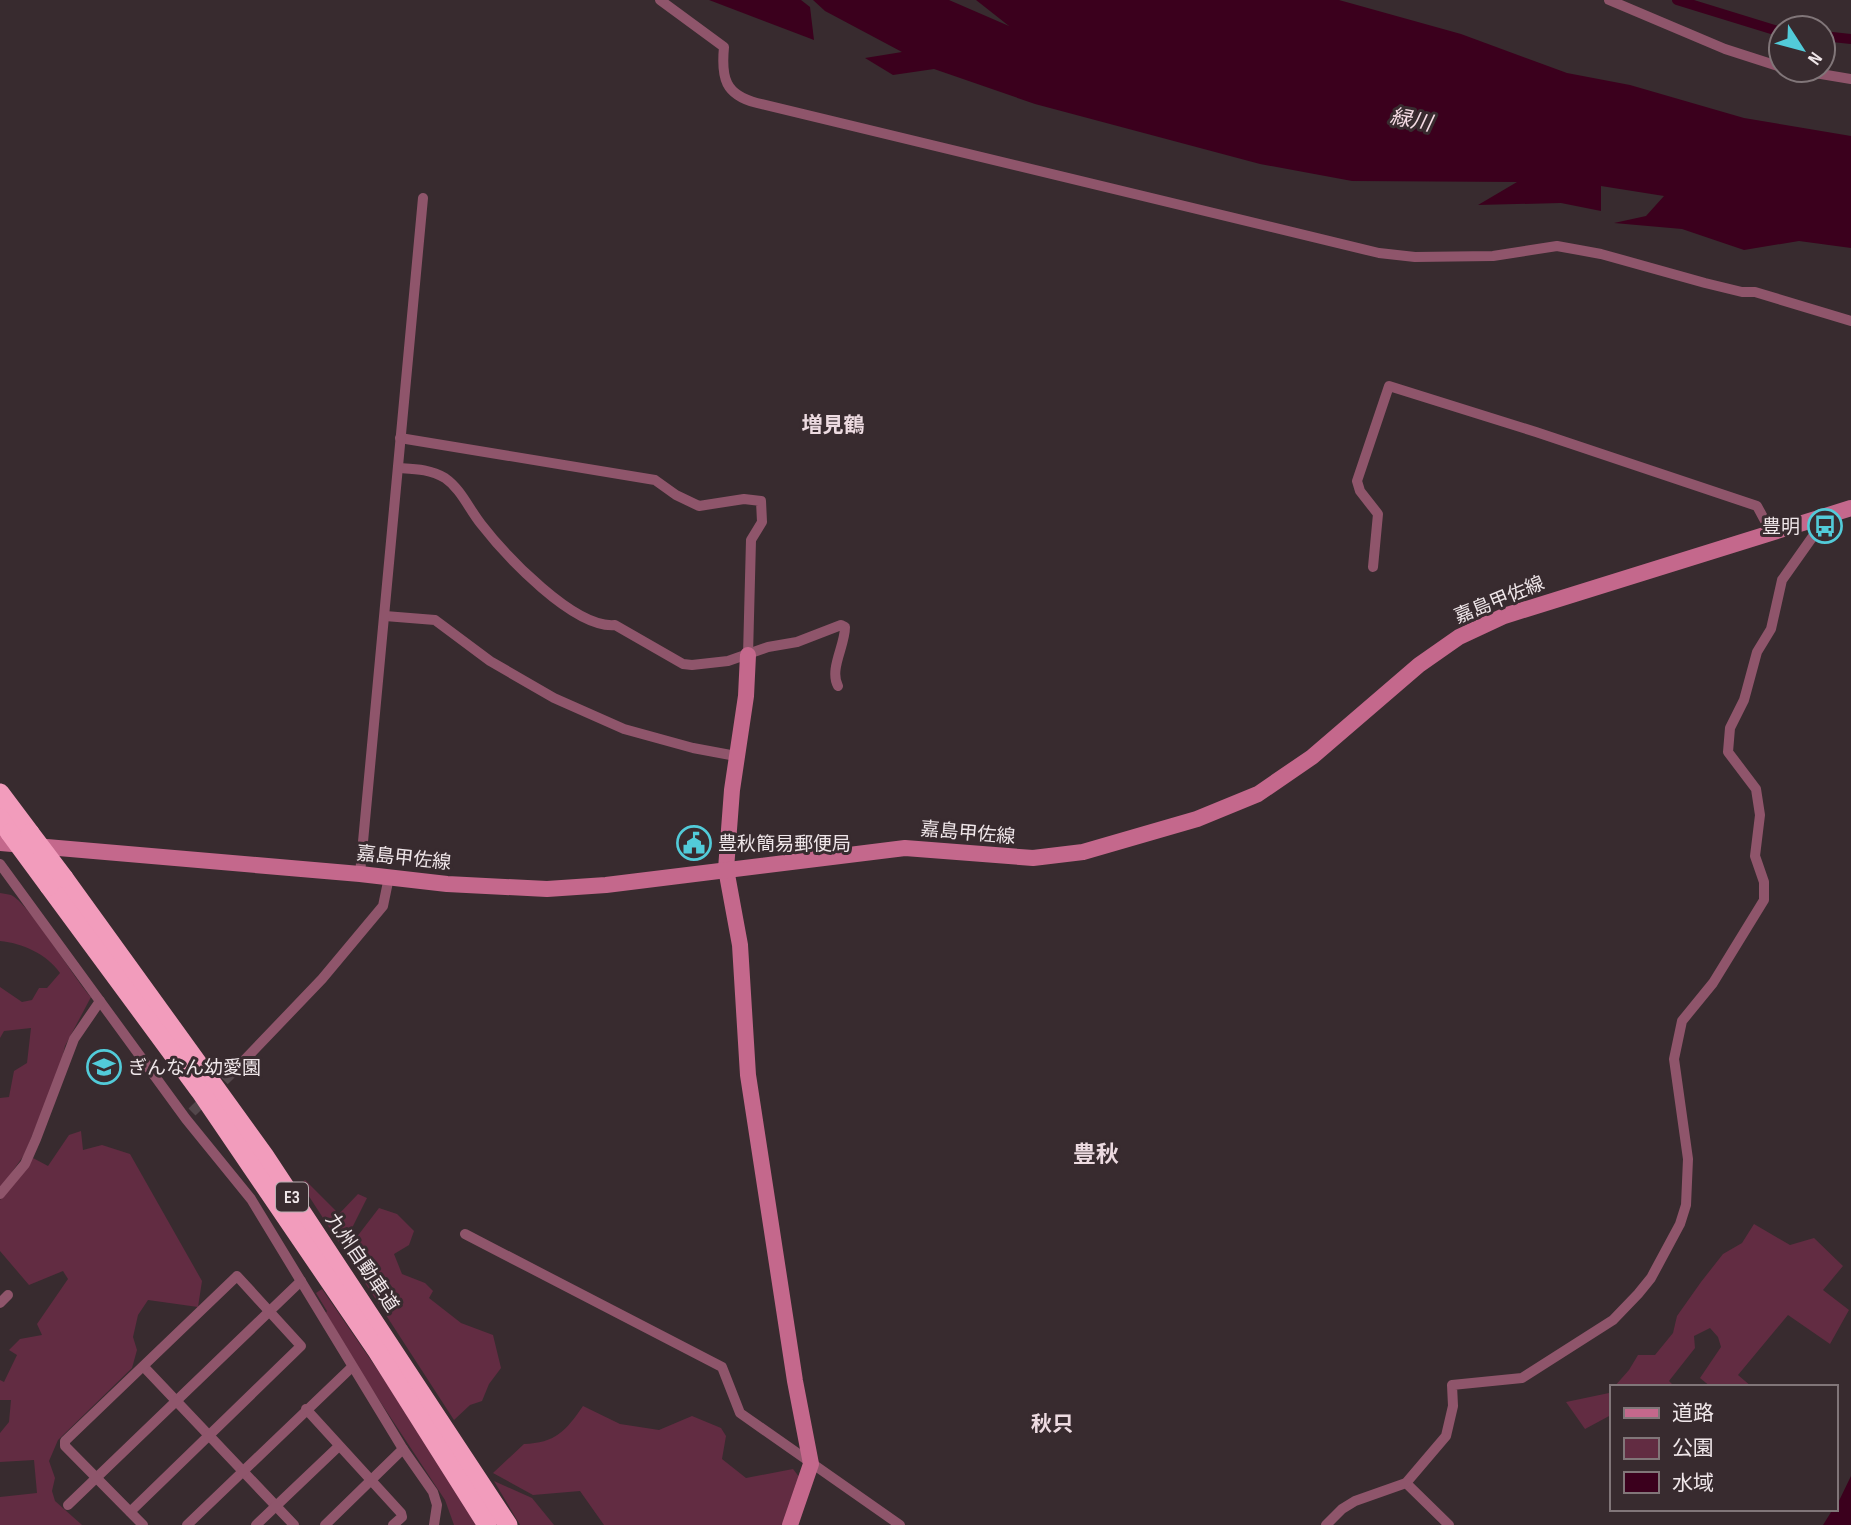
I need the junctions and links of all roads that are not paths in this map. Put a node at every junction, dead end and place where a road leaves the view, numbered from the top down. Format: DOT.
graph roads {
  1 [pos="660,0"];
  2 [pos="1609,0"];
  3 [pos="1767,62"];
  4 [pos="423,198"];
  5 [pos="1851,321"];
  6 [pos="400,438"];
  7 [pos="398,468"];
  8 [pos="1851,508"];
  9 [pos="1828,515"];
  10 [pos="1771,532"];
  11 [pos="1373,567"];
  12 [pos="385,615"];
  13 [pos="748,654"];
  14 [pos="838,686"];
  15 [pos="736,756"];
  16 [pos="0,793"];
  17 [pos="10,832"];
  18 [pos="2,867"];
  19 [pos="726,869"];
  20 [pos="360,874"];
  21 [pos="389,877"];
  22 [pos="56,882"];
  23 [pos="100,1001"];
  24 [pos="233,1072"];
  25 [pos="0,1194"];
  26 [pos="465,1234"];
  27 [pos="301,1281"];
  28 [pos="270,1311"];
  29 [pos="144,1367"];
  30 [pos="352,1367"];
  31 [pos="176,1401"];
  32 [pos="306,1409"];
  33 [pos="209,1435"];
  34 [pos="339,1446"];
  35 [pos="403,1449"];
  36 [pos="811,1464"];
  37 [pos="242,1471"];
  38 [pos="96,1479"];
  39 [pos="371,1481"];
  40 [pos="1406,1483"];
  41 [pos="68,1505"];
  42 [pos="276,1506"];
  43 [pos="130,1512"];
  44 [pos="142,1525"];
  45 [pos="187,1525"];
  46 [pos="256,1525"];
  47 [pos="294,1525"];
  48 [pos="325,1525"];
  49 [pos="393,1525"];
  50 [pos="435,1525"];
  51 [pos="487,1525"];
  52 [pos="508,1525"];
  53 [pos="790,1525"];
  54 [pos="900,1525"];
  55 [pos="1326,1525"];
  56 [pos="1448,1525"];
  1 -- 5 [label="street"];
  2 -- 3 [label="street"];
  4 -- 6 [label="street"];
  6 -- 7 [label="street"];
  6 -- 13 [label="street"];
  7 -- 12 [label="street"];
  7 -- 13 [label="street"];
  8 -- 9 [label="main road, 嘉島甲佐線"];
  9 -- 10 [label="main road, 嘉島甲佐線"];
  9 -- 40 [label="street"];
  10 -- 11 [label="street"];
  10 -- 19 [label="main road, 嘉島甲佐線"];
  12 -- 15 [label="street"];
  12 -- 20 [label="street"];
  13 -- 14 [label="street"];
  13 -- 15 [label="main road"];
  15 -- 19 [label="main road"];
  16 -- 17 [label="highway, 九州自動車道 / E3"];
  17 -- 20 [label="main road, 嘉島甲佐線"];
  17 -- 22 [label="highway, 九州自動車道 / E3, bridge"];
  18 -- 23 [label="street"];
  19 -- 21 [label="main road, 嘉島甲佐線"];
  19 -- 36 [label="main road"];
  20 -- 21 [label="main road, 嘉島甲佐線"];
  21 -- 24 [label="street"];
  22 -- 51 [label="highway, 九州自動車道 / E3"];
  22 -- 52 [label="highway, 九州自動車道 / E3"];
  23 -- 25 [label="street"];
  23 -- 27 [label="street"];
  26 -- 36 [label="street"];
  27 -- 28 [label="street"];
  27 -- 30 [label="street"];
  28 -- 29 [label="street"];
  28 -- 31 [label="street"];
  28 -- 33 [label="street"];
  29 -- 31 [label="street"];
  29 -- 38 [label="street"];
  30 -- 32 [label="street"];
  30 -- 35 [label="street"];
  31 -- 33 [label="street"];
  31 -- 38 [label="street"];
  32 -- 34 [label="street"];
  32 -- 37 [label="street"];
  33 -- 37 [label="street"];
  33 -- 43 [label="street"];
  34 -- 39 [label="street"];
  34 -- 42 [label="street"];
  35 -- 39 [label="street"];
  35 -- 50 [label="street"];
  36 -- 53 [label="main road"];
  36 -- 54 [label="street"];
  37 -- 42 [label="street"];
  37 -- 45 [label="street"];
  38 -- 41 [label="street"];
  38 -- 43 [label="street"];
  39 -- 48 [label="street"];
  39 -- 49 [label="street"];
  40 -- 55 [label="street"];
  40 -- 56 [label="street"];
  42 -- 46 [label="street"];
  42 -- 47 [label="street"];
  43 -- 44 [label="street"];
}
